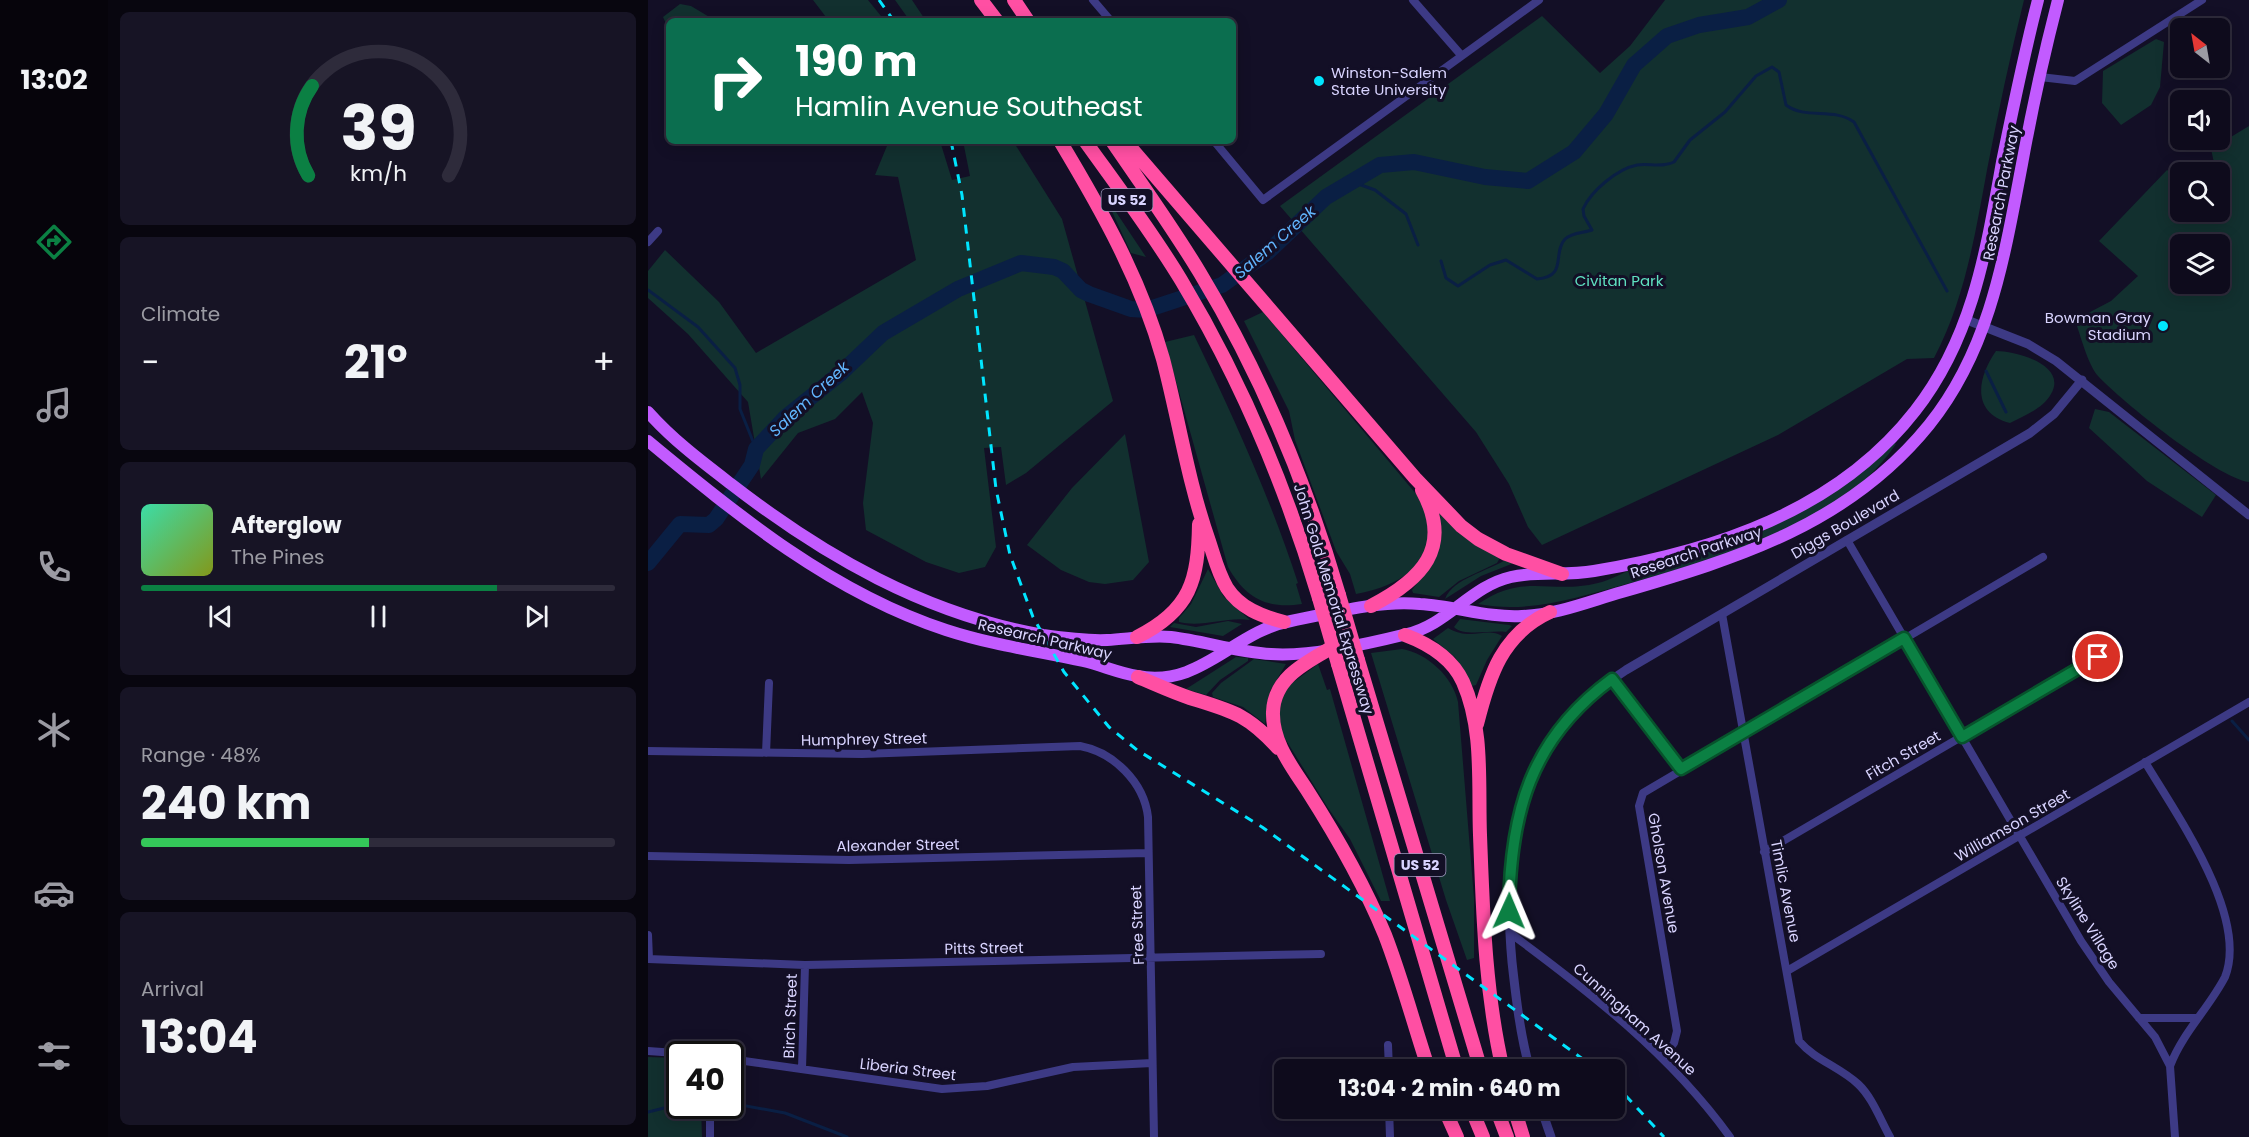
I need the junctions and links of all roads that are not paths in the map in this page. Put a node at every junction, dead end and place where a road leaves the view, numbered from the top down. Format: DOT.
graph roads {
  1 [pos="976,0"];
  2 [pos="981,0"];
  3 [pos="1014,0"];
  4 [pos="1094,0"];
  5 [pos="1413,0"];
  6 [pos="1539,0"];
  7 [pos="2038,0"];
  8 [pos="2058,0"];
  9 [pos="2202,0"];
  10 [pos="987,18"];
  11 [pos="995,18"];
  12 [pos="1026,18"];
  13 [pos="1109,18"];
  14 [pos="1461,55"];
  15 [pos="2040,77"];
  16 [pos="1062,144"];
  17 [pos="1087,144"];
  18 [pos="1114,144"];
  19 [pos="1128,144"];
  20 [pos="1216,144"];
  21 [pos="658,231"];
  22 [pos="648,243"];
  23 [pos="1967,320"];
  24 [pos="1986,327"];
  25 [pos="2082,380"];
  26 [pos="648,411"];
  27 [pos="648,418"];
  28 [pos="669,435"];
  29 [pos="648,441"];
  30 [pos="1415,478"];
  31 [pos="1199,513"];
  32 [pos="2249,514"];
  33 [pos="1847,540"];
  34 [pos="2043,557"];
  35 [pos="1562,574"];
  36 [pos="1371,606"];
  37 [pos="1454,609"];
  38 [pos="1550,612"];
  39 [pos="1722,614"];
  40 [pos="1284,622"];
  41 [pos="1405,635"];
  42 [pos="1137,637"];
  43 [pos="1904,638"];
  44 [pos="2117,646"];
  45 [pos="1233,647"];
  46 [pos="1331,648"];
  47 [pos="1138,677"];
  48 [pos="1612,679"];
  49 [pos="769,683"];
  50 [pos="2249,702"];
  51 [pos="1476,726"];
  52 [pos="1742,734"];
  53 [pos="1962,737"];
  54 [pos="1080,747"];
  55 [pos="648,751"];
  56 [pos="766,753"];
  57 [pos="1284,754"];
  58 [pos="2145,762"];
  59 [pos="1681,769"];
  60 [pos="2020,837"];
  61 [pos="1148,852"];
  62 [pos="1764,852"];
  63 [pos="648,856"];
  64 [pos="1510,933"];
  65 [pos="648,935"];
  66 [pos="1321,954"];
  67 [pos="1152,958"];
  68 [pos="648,959"];
  69 [pos="805,965"];
  70 [pos="1787,971"];
  71 [pos="2139,1018"];
  72 [pos="2197,1018"];
  73 [pos="1388,1045"];
  74 [pos="648,1051"];
  75 [pos="666,1052"];
  76 [pos="1662,1058"];
  77 [pos="1389,1059"];
  78 [pos="1426,1059"];
  79 [pos="1454,1059"];
  80 [pos="1478,1059"];
  81 [pos="1501,1059"];
  82 [pos="1528,1059"];
  83 [pos="744,1061"];
  84 [pos="1152,1063"];
  85 [pos="2170,1066"];
  86 [pos="802,1069"];
  87 [pos="710,1119"];
  88 [pos="1389,1119"];
  89 [pos="1449,1119"];
  90 [pos="1476,1119"];
  91 [pos="1500,1119"];
  92 [pos="1517,1119"];
  93 [pos="1545,1119"];
  94 [pos="710,1137"];
  95 [pos="1154,1137"];
  96 [pos="1390,1137"];
  97 [pos="1457,1137"];
  98 [pos="1483,1137"];
  99 [pos="1507,1137"];
  100 [pos="1523,1137"];
  101 [pos="1551,1137"];
  102 [pos="1730,1137"];
  103 [pos="1890,1137"];
  104 [pos="2175,1137"];
  1 -- 10 [label="highway"];
  2 -- 11 [label="highway"];
  3 -- 12 [label="highway"];
  4 -- 13 [label="street"];
  5 -- 14 [label="street"];
  6 -- 14 [label="street"];
  7 -- 23 [label="main road, Research Parkway"];
  8 -- 15 [label="main road, Research Parkway"];
  9 -- 15 [label="street"];
  14 -- 20 [label="street"];
  15 -- 24 [label="main road, Research Parkway"];
  16 -- 31 [label="highway"];
  17 -- 79 [label="highway, John Gold Memorial Expressway / US 52, bridge"];
  18 -- 80 [label="highway, John Gold Memorial Expressway / US 52, bridge"];
  19 -- 30 [label="highway"];
  21 -- 22 [label="street"];
  23 -- 24 [label="street"];
  23 -- 35 [label="main road, Research Parkway"];
  24 -- 25 [label="street"];
  24 -- 38 [label="main road, Research Parkway"];
  25 -- 32 [label="street"];
  25 -- 33 [label="street, Diggs Boulevard"];
  26 -- 28 [label="main road, Research Parkway"];
  27 -- 28 [label="main road"];
  28 -- 42 [label="main road, Research Parkway"];
  29 -- 47 [label="main road, Research Parkway"];
  30 -- 35 [label="highway"];
  30 -- 36 [label="highway"];
  31 -- 40 [label="highway"];
  31 -- 42 [label="highway"];
  33 -- 39 [label="street, Diggs Boulevard"];
  33 -- 43 [label="street, Skyline Village"];
  34 -- 43 [label="street, Gholson Avenue"];
  35 -- 37 [label="main road, Research Parkway"];
  36 -- 37 [label="main road, Research Parkway"];
  36 -- 40 [label="main road, Research Parkway"];
  37 -- 38 [label="main road, Research Parkway"];
  37 -- 41 [label="main road, Research Parkway"];
  38 -- 51 [label="highway"];
  39 -- 48 [label="street, Diggs Boulevard"];
  39 -- 52 [label="street, Timlic Avenue"];
  40 -- 45 [label="main road, Research Parkway"];
  41 -- 46 [label="main road, Research Parkway"];
  41 -- 51 [label="highway"];
  42 -- 45 [label="main road, Research Parkway"];
  43 -- 52 [label="street, Gholson Avenue"];
  43 -- 53 [label="street, Skyline Village"];
  44 -- 53 [label="street, Fitch Street"];
  45 -- 46 [label="main road, Research Parkway"];
  45 -- 47 [label="main road, Research Parkway"];
  46 -- 57 [label="highway"];
  47 -- 57 [label="highway"];
  48 -- 59 [label="street"];
  48 -- 64 [label="street, Diggs Boulevard"];
  49 -- 56 [label="street"];
  50 -- 58 [label="street, Williamson Street"];
  51 -- 81 [label="highway"];
  52 -- 59 [label="street, Gholson Avenue"];
  52 -- 62 [label="street, Timlic Avenue"];
  53 -- 60 [label="street, Skyline Village"];
  53 -- 62 [label="street, Fitch Street"];
  54 -- 56 [label="street, Humphrey Street"];
  54 -- 61 [label="street, Free Street"];
  55 -- 56 [label="street, Humphrey Street"];
  57 -- 78 [label="highway"];
  58 -- 60 [label="street, Williamson Street"];
  58 -- 72 [label="street"];
  59 -- 76 [label="street, Gholson Avenue"];
  60 -- 70 [label="street, Williamson Street"];
  60 -- 71 [label="street, Skyline Village"];
  61 -- 63 [label="street, Alexander Street"];
  61 -- 67 [label="street, Free Street"];
  62 -- 70 [label="street, Timlic Avenue"];
  64 -- 76 [label="street, Cunningham Avenue"];
  64 -- 82 [label="street, Diggs Boulevard"];
  65 -- 68 [label="street"];
  66 -- 67 [label="street, Pitts Street"];
  67 -- 69 [label="street, Pitts Street"];
  67 -- 84 [label="street, Free Street"];
  68 -- 69 [label="street, Pitts Street"];
  69 -- 86 [label="street, Birch Street"];
  70 -- 103 [label="street, Timlic Avenue"];
  71 -- 72 [label="street"];
  71 -- 85 [label="street"];
  72 -- 85 [label="street"];
  73 -- 77 [label="street"];
  74 -- 75 [label="street"];
  76 -- 102 [label="street, Cunningham Avenue"];
  83 -- 86 [label="street, Liberia Street"];
  84 -- 86 [label="street, Liberia Street"];
  84 -- 95 [label="street, Free Street"];
  85 -- 104 [label="street"];
  87 -- 94 [label="street"];
  88 -- 96 [label="street"];
  89 -- 97 [label="highway"];
  90 -- 98 [label="highway"];
  91 -- 99 [label="highway"];
  92 -- 100 [label="highway"];
  93 -- 101 [label="street"];
}
